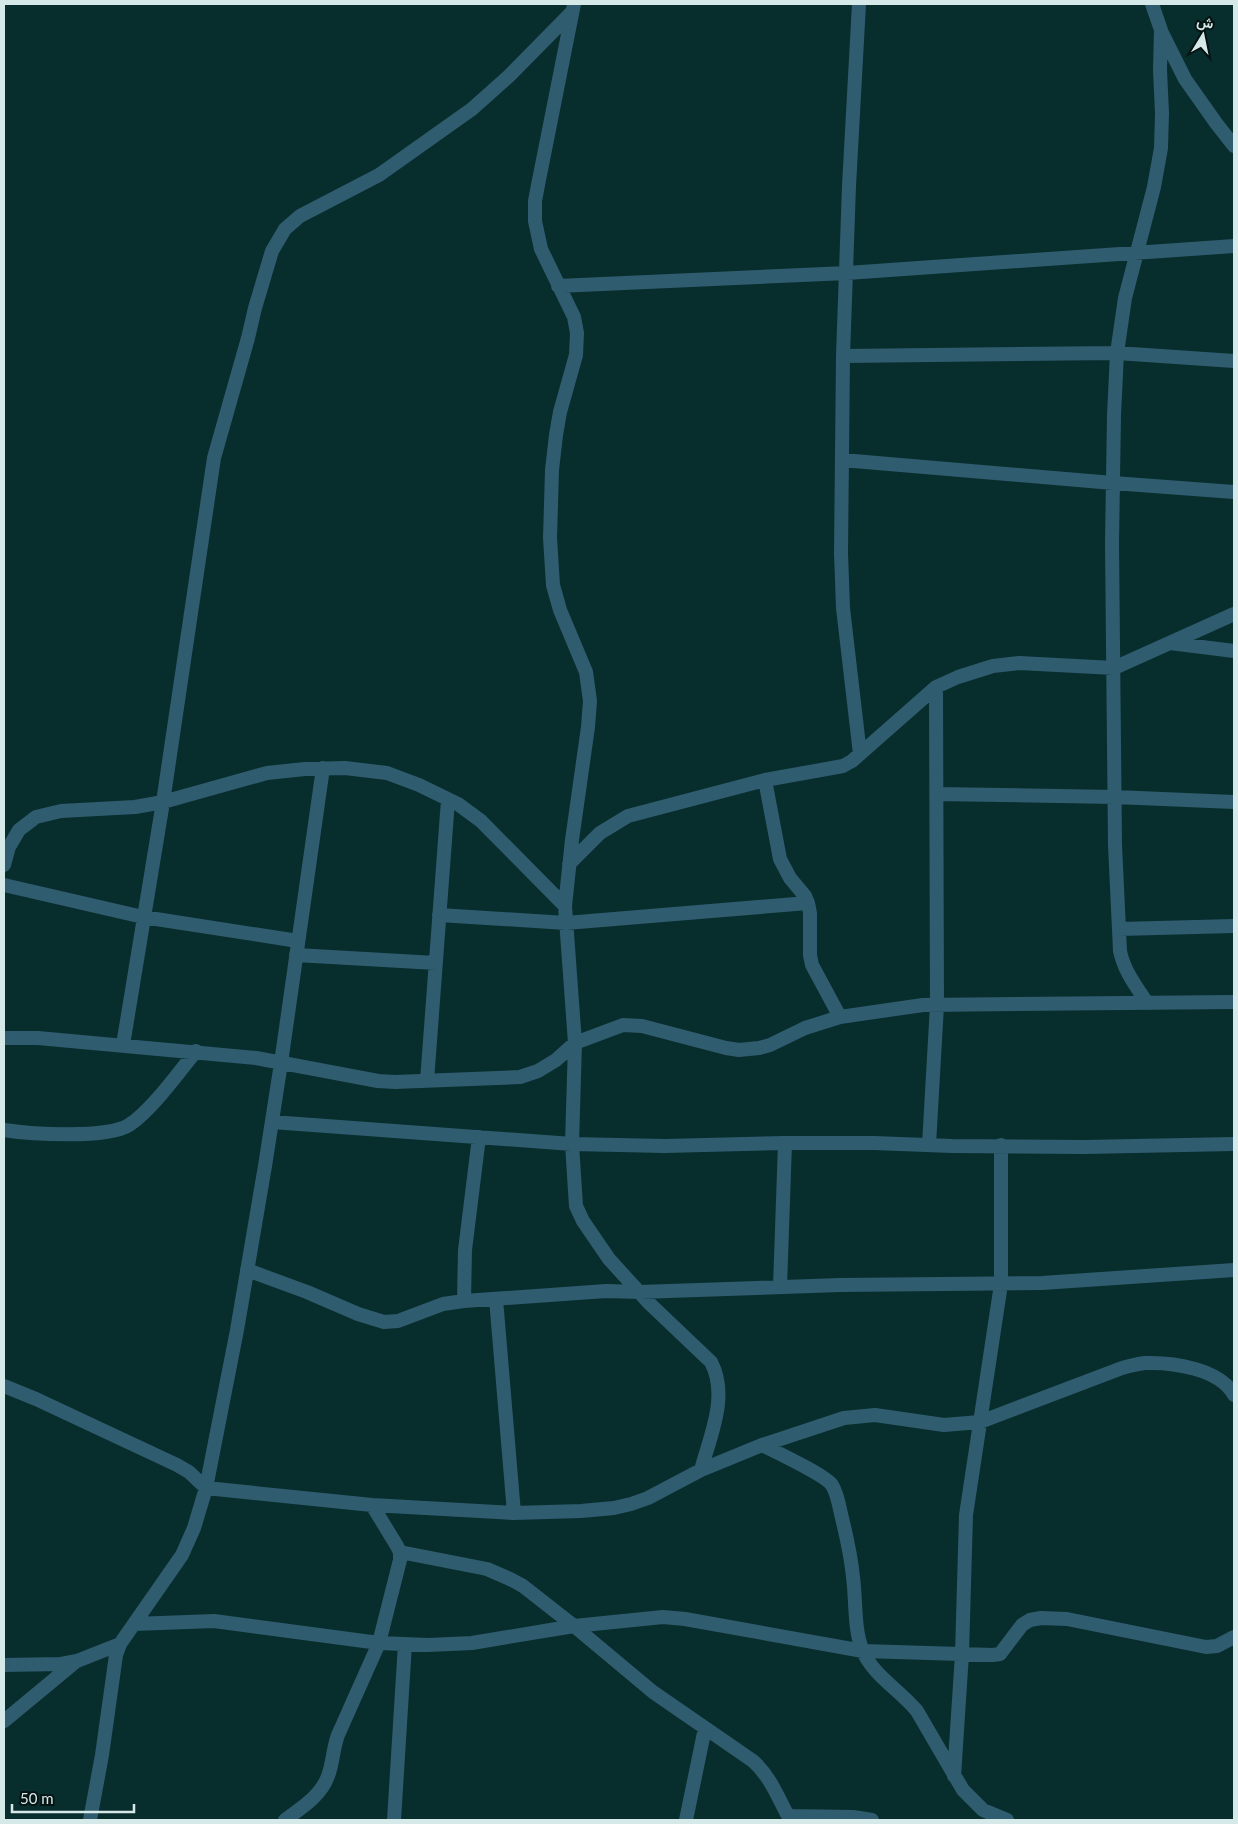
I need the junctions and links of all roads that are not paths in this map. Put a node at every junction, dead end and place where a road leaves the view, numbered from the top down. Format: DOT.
graph roads {
  1 [pos="859,4"];
  2 [pos="1152,4"];
  3 [pos="574,8"];
  4 [pos="1161,30"];
  5 [pos="1234,146"];
  6 [pos="1234,246"];
  7 [pos="1136,254"];
  8 [pos="847,274"];
  9 [pos="558,286"];
  10 [pos="1117,353"];
  11 [pos="843,356"];
  12 [pos="1234,361"];
  13 [pos="842,460"];
  14 [pos="1113,483"];
  15 [pos="1234,492"];
  16 [pos="1234,614"];
  17 [pos="1169,643"];
  18 [pos="1234,651"];
  19 [pos="1114,668"];
  20 [pos="936,687"];
  21 [pos="860,754"];
  22 [pos="323,768"];
  23 [pos="765,780"];
  24 [pos="937,794"];
  25 [pos="1115,797"];
  26 [pos="448,800"];
  27 [pos="163,802"];
  28 [pos="1234,802"];
  29 [pos="570,864"];
  30 [pos="4,865"];
  31 [pos="4,885"];
  32 [pos="808,903"];
  33 [pos="565,906"];
  34 [pos="440,915"];
  35 [pos="143,917"];
  36 [pos="566,923"];
  37 [pos="1234,926"];
  38 [pos="1119,929"];
  39 [pos="297,948"];
  40 [pos="436,963"];
  41 [pos="1234,1002"];
  42 [pos="1148,1003"];
  43 [pos="937,1005"];
  44 [pos="840,1017"];
  45 [pos="4,1038"];
  46 [pos="574,1043"];
  47 [pos="123,1045"];
  48 [pos="196,1051"];
  49 [pos="281,1063"];
  50 [pos="427,1081"];
  51 [pos="272,1122"];
  52 [pos="4,1130"];
  53 [pos="479,1138"];
  54 [pos="785,1142"];
  55 [pos="572,1144"];
  56 [pos="1234,1144"];
  57 [pos="930,1145"];
  58 [pos="1001,1145"];
  59 [pos="248,1270"];
  60 [pos="1234,1270"];
  61 [pos="1001,1284"];
  62 [pos="780,1287"];
  63 [pos="640,1292"];
  64 [pos="496,1299"];
  65 [pos="464,1301"];
  66 [pos="4,1386"];
  67 [pos="1234,1395"];
  68 [pos="980,1422"];
  69 [pos="762,1445"];
  70 [pos="701,1470"];
  71 [pos="206,1488"];
  72 [pos="372,1505"];
  73 [pos="514,1513"];
  74 [pos="400,1552"];
  75 [pos="134,1624"];
  76 [pos="574,1626"];
  77 [pos="1234,1637"];
  78 [pos="379,1643"];
  79 [pos="120,1644"];
  80 [pos="405,1644"];
  81 [pos="863,1651"];
  82 [pos="962,1654"];
  83 [pos="77,1661"];
  84 [pos="4,1665"];
  85 [pos="4,1721"];
  86 [pos="705,1728"];
  87 [pos="954,1776"];
  88 [pos="90,1820"];
  89 [pos="285,1820"];
  90 [pos="394,1820"];
  91 [pos="686,1820"];
  92 [pos="872,1820"];
  93 [pos="1007,1820"];
  1 -- 8 [label="street"];
  2 -- 4 [label="street"];
  3 -- 9 [label="street"];
  3 -- 27 [label="street"];
  4 -- 5 [label="street"];
  4 -- 7 [label="street"];
  6 -- 7 [label="street"];
  7 -- 8 [label="street"];
  7 -- 10 [label="street"];
  8 -- 9 [label="street"];
  8 -- 11 [label="street"];
  9 -- 29 [label="street"];
  10 -- 11 [label="street"];
  10 -- 12 [label="street"];
  10 -- 14 [label="street"];
  11 -- 13 [label="street"];
  13 -- 14 [label="street"];
  13 -- 21 [label="street"];
  14 -- 15 [label="street"];
  14 -- 19 [label="street"];
  16 -- 17 [label="street"];
  17 -- 18 [label="street"];
  17 -- 19 [label="street"];
  19 -- 20 [label="street"];
  19 -- 25 [label="street"];
  20 -- 21 [label="street"];
  20 -- 24 [label="street"];
  21 -- 23 [label="street"];
  22 -- 26 [label="street"];
  22 -- 27 [label="street"];
  22 -- 39 [label="street"];
  23 -- 29 [label="street"];
  23 -- 32 [label="street"];
  24 -- 25 [label="street"];
  24 -- 43 [label="street"];
  25 -- 28 [label="street"];
  25 -- 38 [label="street"];
  26 -- 33 [label="street"];
  26 -- 34 [label="street"];
  27 -- 30 [label="street"];
  27 -- 35 [label="street"];
  29 -- 33 [label="street"];
  31 -- 35 [label="street"];
  32 -- 36 [label="street"];
  32 -- 44 [label="street"];
  33 -- 36 [label="street"];
  34 -- 36 [label="street"];
  34 -- 40 [label="street"];
  35 -- 39 [label="street"];
  35 -- 47 [label="street"];
  36 -- 46 [label="street"];
  37 -- 38 [label="street"];
  38 -- 42 [label="street"];
  39 -- 40 [label="street"];
  39 -- 49 [label="street"];
  40 -- 50 [label="street"];
  41 -- 42 [label="street"];
  42 -- 43 [label="street"];
  43 -- 44 [label="street"];
  43 -- 57 [label="street"];
  44 -- 46 [label="street"];
  45 -- 47 [label="street"];
  46 -- 50 [label="street"];
  46 -- 55 [label="street"];
  47 -- 48 [label="street"];
  48 -- 49 [label="street"];
  48 -- 52 [label="street"];
  49 -- 50 [label="street"];
  49 -- 51 [label="street"];
  51 -- 53 [label="street"];
  51 -- 59 [label="street"];
  53 -- 55 [label="street"];
  53 -- 65 [label="street"];
  54 -- 55 [label="street"];
  54 -- 57 [label="street"];
  54 -- 62 [label="street"];
  55 -- 63 [label="street"];
  56 -- 58 [label="street"];
  57 -- 58 [label="street"];
  58 -- 61 [label="street"];
  59 -- 65 [label="street"];
  59 -- 71 [label="street"];
  60 -- 61 [label="street"];
  61 -- 62 [label="street"];
  61 -- 68 [label="street"];
  62 -- 63 [label="street"];
  63 -- 64 [label="street"];
  63 -- 70 [label="street"];
  64 -- 65 [label="street"];
  64 -- 73 [label="street"];
  66 -- 71 [label="street"];
  67 -- 68 [label="street"];
  68 -- 69 [label="street"];
  68 -- 82 [label="street"];
  69 -- 70 [label="street"];
  69 -- 81 [label="street"];
  70 -- 73 [label="street"];
  71 -- 72 [label="street"];
  71 -- 75 [label="street"];
  72 -- 73 [label="street"];
  72 -- 74 [label="street"];
  74 -- 76 [label="street"];
  74 -- 78 [label="street"];
  75 -- 78 [label="street"];
  75 -- 79 [label="street"];
  76 -- 80 [label="street"];
  76 -- 81 [label="street"];
  76 -- 86 [label="street"];
  77 -- 82 [label="street"];
  78 -- 80 [label="street"];
  78 -- 89 [label="street"];
  79 -- 83 [label="street"];
  79 -- 88 [label="street"];
  80 -- 90 [label="street"];
  81 -- 82 [label="street"];
  81 -- 87 [label="street"];
  82 -- 87 [label="street"];
  83 -- 84 [label="street"];
  83 -- 85 [label="street"];
  86 -- 91 [label="street"];
  86 -- 92 [label="street"];
  87 -- 93 [label="street"];
}
